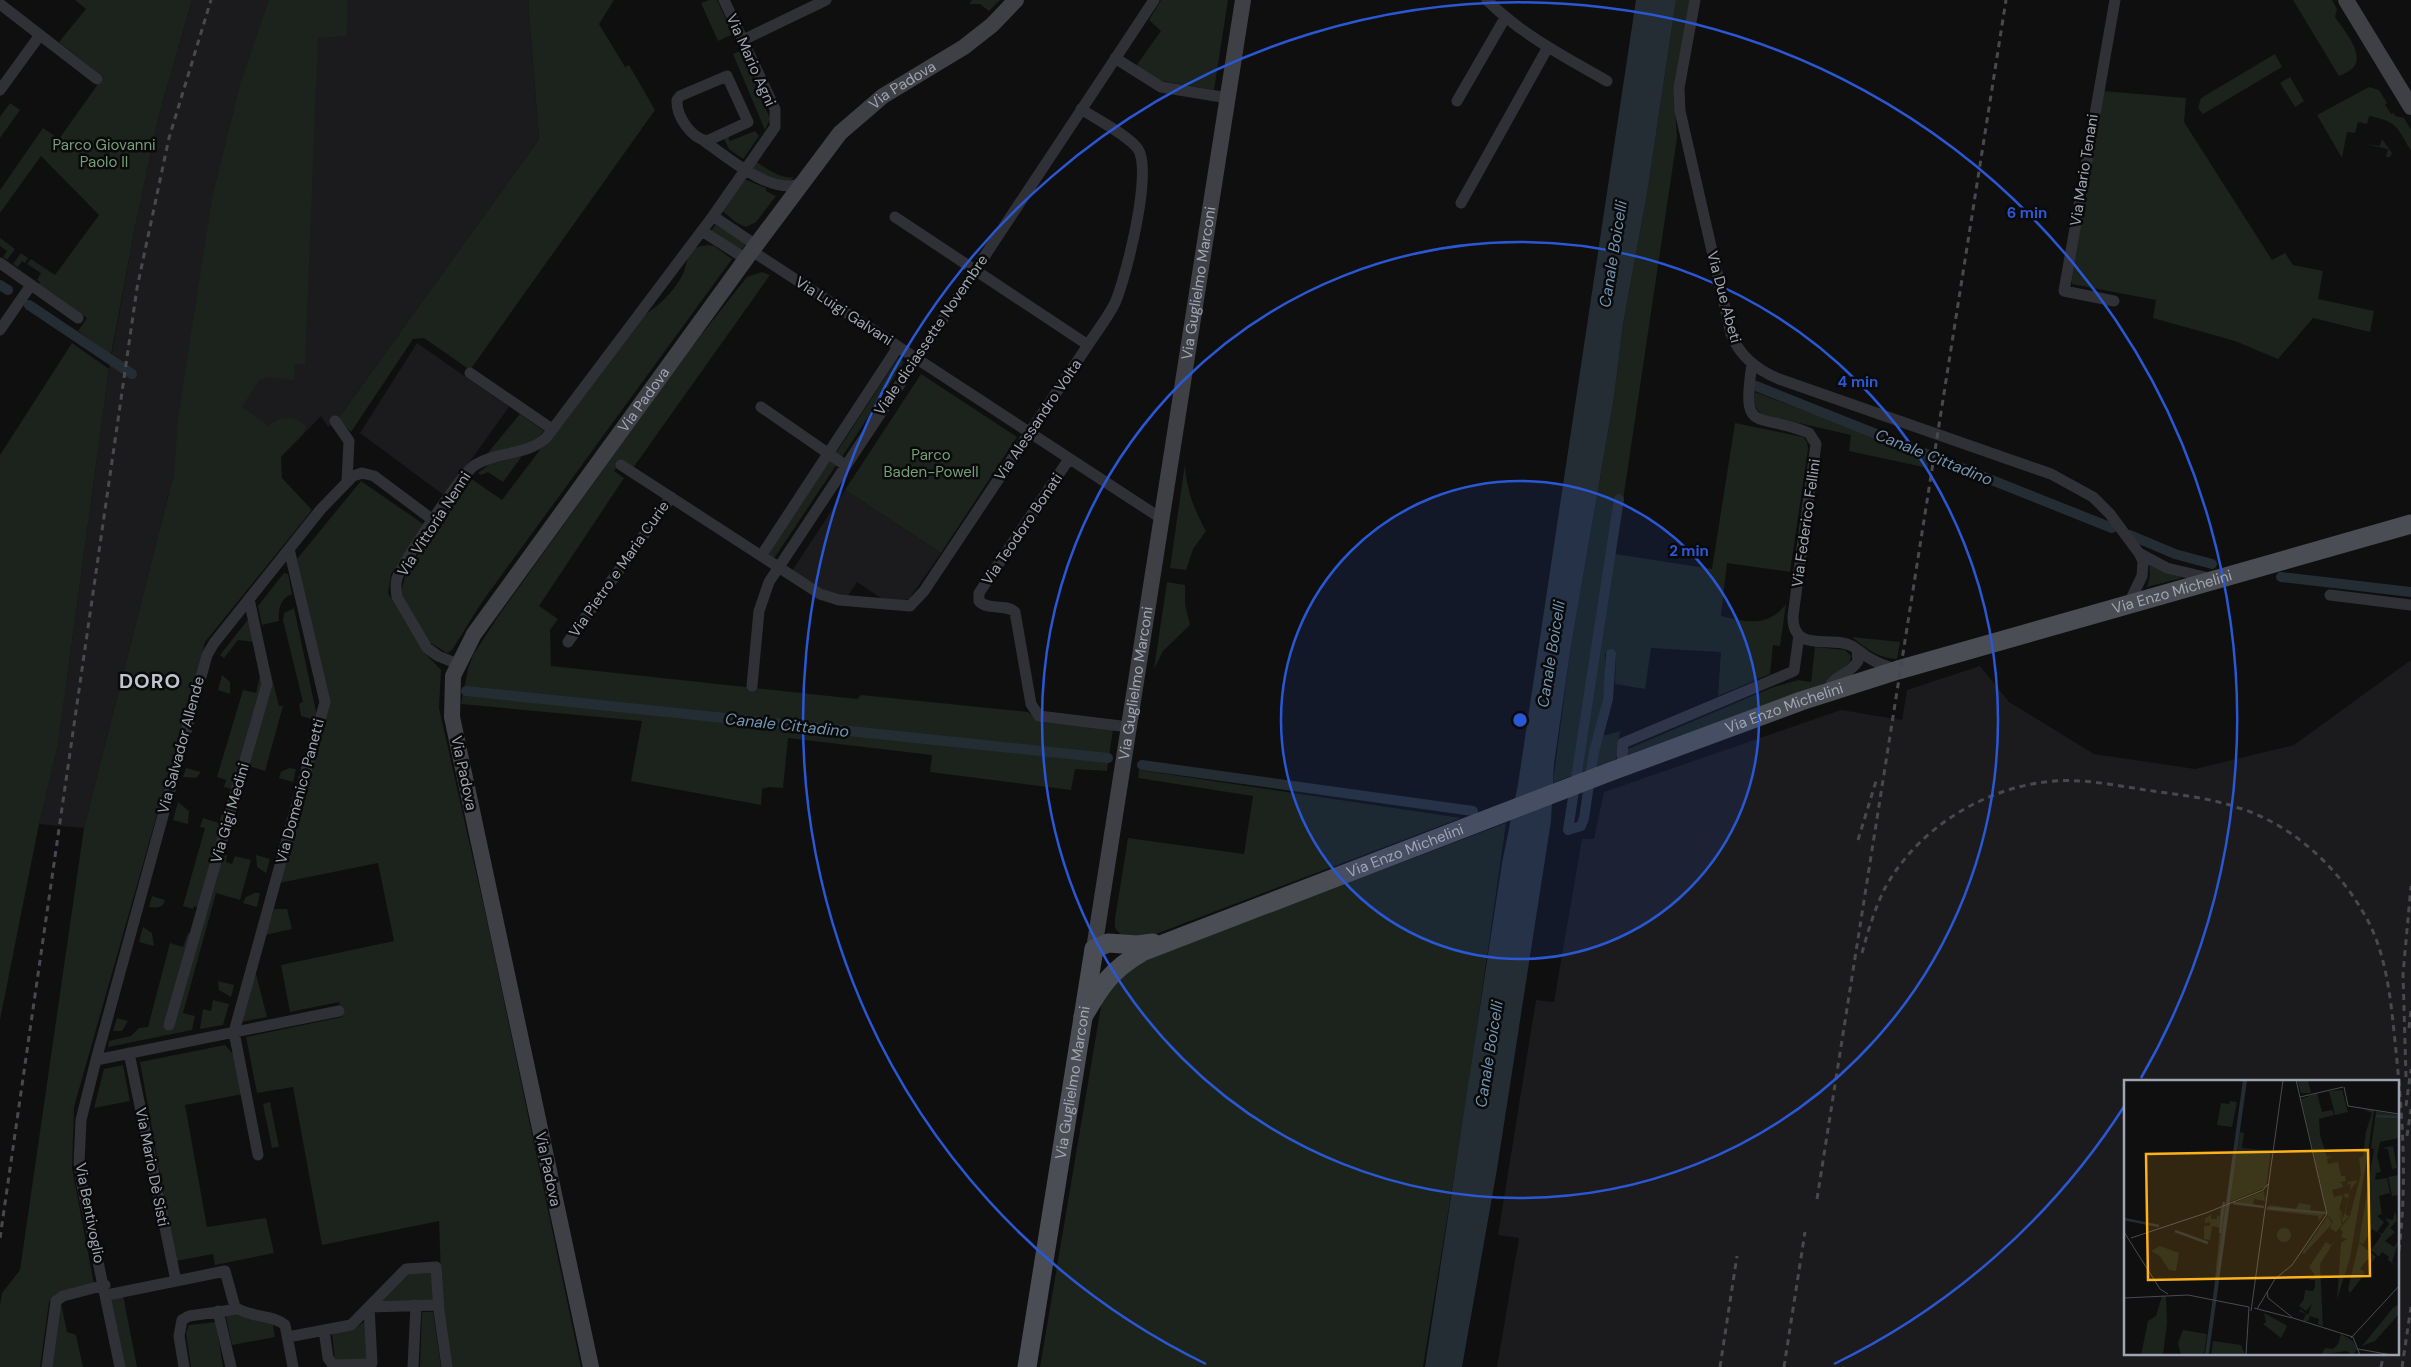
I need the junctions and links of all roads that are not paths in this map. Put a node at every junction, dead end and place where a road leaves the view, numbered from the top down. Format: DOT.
graph roads {
  1 [pos="724,0"];
  2 [pos="826,0"];
  3 [pos="1016,0"];
  4 [pos="1154,0"];
  5 [pos="1243,0"];
  6 [pos="1488,0"];
  7 [pos="1695,0"];
  8 [pos="2115,0"];
  9 [pos="2346,0"];
  10 [pos="0,4"];
  11 [pos="1505,18"];
  12 [pos="40,35"];
  13 [pos="743,40"];
  14 [pos="1548,47"];
  15 [pos="1115,58"];
  16 [pos="97,79"];
  17 [pos="1607,81"];
  18 [pos="0,90"];
  19 [pos="1228,98"];
  20 [pos="1457,101"];
  21 [pos="2411,107"];
  22 [pos="1082,109"];
  23 [pos="703,140"];
  24 [pos="744,169"];
  25 [pos="802,182"];
  26 [pos="1461,203"];
  27 [pos="713,216"];
  28 [pos="896,217"];
  29 [pos="702,231"];
  30 [pos="751,252"];
  31 [pos="0,262"];
  32 [pos="975,269"];
  33 [pos="31,285"];
  34 [pos="2114,301"];
  35 [pos="78,318"];
  36 [pos="0,330"];
  37 [pos="1088,345"];
  38 [pos="898,347"];
  39 [pos="916,358"];
  40 [pos="1752,364"];
  41 [pos="470,373"];
  42 [pos="760,407"];
  43 [pos="335,421"];
  44 [pos="1030,433"];
  45 [pos="549,434"];
  46 [pos="828,453"];
  47 [pos="1069,459"];
  48 [pos="621,465"];
  49 [pos="845,465"];
  50 [pos="350,478"];
  51 [pos="670,497"];
  52 [pos="433,520"];
  53 [pos="1162,520"];
  54 [pos="2411,524"];
  55 [pos="289,549"];
  56 [pos="2139,553"];
  57 [pos="761,556"];
  58 [pos="778,567"];
  59 [pos="2216,579"];
  60 [pos="2330,595"];
  61 [pos="249,599"];
  62 [pos="2130,603"];
  63 [pos="2411,605"];
  64 [pos="1799,635"];
  65 [pos="568,642"];
  66 [pos="1857,650"];
  67 [pos="458,664"];
  68 [pos="1898,670"];
  69 [pos="752,686"];
  70 [pos="1826,693"];
  71 [pos="1129,727"];
  72 [pos="1622,756"];
  73 [pos="1101,904"];
  74 [pos="1172,940"];
  75 [pos="1116,943"];
  76 [pos="1094,949"];
  77 [pos="1134,957"];
  78 [pos="339,1011"];
  79 [pos="1083,1017"];
  80 [pos="169,1025"];
  81 [pos="234,1032"];
  82 [pos="129,1053"];
  83 [pos="96,1060"];
  84 [pos="258,1155"];
  85 [pos="176,1281"];
  86 [pos="106,1290"];
  87 [pos="416,1305"];
  88 [pos="438,1305"];
  89 [pos="368,1307"];
  90 [pos="238,1309"];
  91 [pos="218,1311"];
  92 [pos="324,1330"];
  93 [pos="288,1337"];
  94 [pos="47,1367"];
  95 [pos="120,1367"];
  96 [pos="184,1367"];
  97 [pos="231,1367"];
  98 [pos="293,1367"];
  99 [pos="413,1367"];
  100 [pos="447,1367"];
  101 [pos="591,1367"];
  102 [pos="1027,1367"];
  1 -- 13 [label="street, Via Mario Agni"];
  2 -- 13 [label="street"];
  3 -- 25 [label="main road, Via Padova"];
  4 -- 15 [label="street, Viale diciassette Novembre"];
  5 -- 19 [label="main road, Via Guglielmo Marconi"];
  6 -- 11 [label="street"];
  7 -- 40 [label="street, Via Due Abeti"];
  8 -- 34 [label="street, Via Mario Tenani"];
  9 -- 21 [label="main road"];
  10 -- 12 [label="street"];
  11 -- 14 [label="street"];
  11 -- 20 [label="street"];
  12 -- 16 [label="street"];
  12 -- 18 [label="street"];
  13 -- 24 [label="street, Via Mario Agni"];
  14 -- 17 [label="street"];
  14 -- 26 [label="street"];
  15 -- 19 [label="street"];
  15 -- 22 [label="street, Viale diciassette Novembre"];
  19 -- 53 [label="main road, Via Guglielmo Marconi"];
  22 -- 32 [label="street, Viale diciassette Novembre"];
  22 -- 37 [label="street, Via Alessandro Volta"];
  23 -- 23 [label="street"];
  23 -- 24 [label="street"];
  24 -- 25 [label="street"];
  24 -- 27 [label="street"];
  25 -- 30 [label="main road, Via Padova"];
  27 -- 29 [label="street"];
  27 -- 30 [label="street"];
  28 -- 32 [label="street"];
  29 -- 30 [label="street"];
  29 -- 45 [label="street"];
  30 -- 38 [label="street, Via Luigi Galvani"];
  30 -- 67 [label="main road, Via Padova"];
  31 -- 33 [label="street"];
  32 -- 37 [label="street"];
  32 -- 39 [label="street, Viale diciassette Novembre"];
  33 -- 35 [label="street"];
  33 -- 36 [label="street"];
  37 -- 44 [label="street, Via Alessandro Volta"];
  38 -- 39 [label="street, Via Luigi Galvani"];
  38 -- 46 [label="street, Viale diciassette Novembre"];
  39 -- 44 [label="street, Via Luigi Galvani"];
  39 -- 49 [label="street, Viale diciassette Novembre"];
  40 -- 56 [label="street, Via Due Abeti"];
  40 -- 64 [label="street, Via Federico Fellini"];
  41 -- 45 [label="street"];
  42 -- 46 [label="street"];
  43 -- 50 [label="street"];
  44 -- 47 [label="street, Via Luigi Galvani"];
  44 -- 58 [label="street, Via Alessandro Volta"];
  45 -- 52 [label="street, Via Vittoria Nenni"];
  46 -- 49 [label="street"];
  46 -- 57 [label="street, Viale diciassette Novembre"];
  47 -- 53 [label="street, Via Luigi Galvani"];
  47 -- 71 [label="street, Via Teodoro Bonati"];
  48 -- 51 [label="street, Via Pietro e Maria Curie"];
  49 -- 58 [label="street, Viale diciassette Novembre"];
  50 -- 52 [label="street"];
  50 -- 55 [label="street, Via Salvador Allende"];
  51 -- 57 [label="street, Via Pietro e Maria Curie"];
  51 -- 65 [label="street, Via Pietro e Maria Curie"];
  52 -- 67 [label="street, Via Vittoria Nenni"];
  53 -- 71 [label="main road, Via Guglielmo Marconi"];
  54 -- 59 [label="main road, Via Enzo Michelini"];
  55 -- 61 [label="street, Via Salvador Allende"];
  55 -- 81 [label="street, Via Domenico Panetti"];
  56 -- 59 [label="street, Via Due Abeti"];
  56 -- 62 [label="street"];
  57 -- 58 [label="street, Via Pietro e Maria Curie"];
  58 -- 69 [label="street, Viale diciassette Novembre"];
  59 -- 62 [label="main road, Via Enzo Michelini"];
  60 -- 63 [label="street"];
  61 -- 80 [label="street, Via Gigi Medini"];
  61 -- 83 [label="street, Via Salvador Allende"];
  62 -- 68 [label="main road, Via Enzo Michelini"];
  64 -- 66 [label="street"];
  64 -- 72 [label="street, Via Federico Fellini"];
  66 -- 68 [label="street"];
  66 -- 70 [label="street"];
  67 -- 101 [label="main road, Via Padova"];
  68 -- 70 [label="main road, Via Enzo Michelini"];
  70 -- 74 [label="main road, Via Enzo Michelini"];
  71 -- 73 [label="main road, Via Guglielmo Marconi"];
  73 -- 75 [label="main road"];
  73 -- 76 [label="main road, Via Guglielmo Marconi"];
  74 -- 75 [label="main road, Via Enzo Michelini"];
  74 -- 77 [label="main road, Via Enzo Michelini"];
  75 -- 76 [label="main road, Via Enzo Michelini"];
  76 -- 77 [label="main road, Via Enzo Michelini"];
  76 -- 79 [label="main road, Via Guglielmo Marconi"];
  77 -- 79 [label="main road, Via Enzo Michelini"];
  78 -- 81 [label="street"];
  79 -- 102 [label="main road, Via Guglielmo Marconi"];
  81 -- 82 [label="street"];
  81 -- 84 [label="street"];
  82 -- 83 [label="street"];
  82 -- 85 [label="street, Via Mario Dè Sisti"];
  83 -- 86 [label="street, Via Bentivoglio"];
  85 -- 86 [label="street"];
  85 -- 90 [label="street"];
  86 -- 94 [label="street"];
  86 -- 95 [label="street, Via Bentivoglio"];
  87 -- 88 [label="street"];
  87 -- 89 [label="street"];
  87 -- 99 [label="street"];
  88 -- 89 [label="street"];
  88 -- 100 [label="street"];
  89 -- 92 [label="street"];
  89 -- 92 [label="street"];
  90 -- 91 [label="street"];
  90 -- 93 [label="street"];
  91 -- 96 [label="street"];
  91 -- 97 [label="street"];
  92 -- 93 [label="street"];
  93 -- 98 [label="street"];
}
